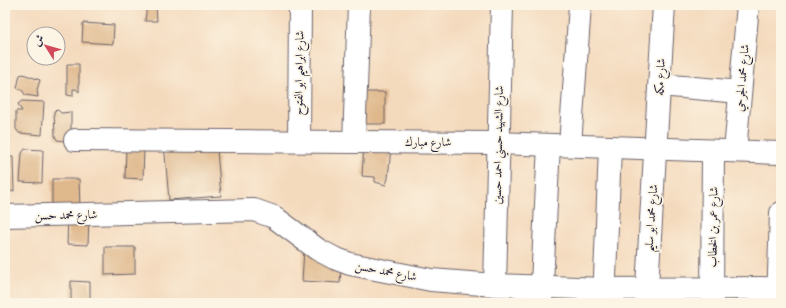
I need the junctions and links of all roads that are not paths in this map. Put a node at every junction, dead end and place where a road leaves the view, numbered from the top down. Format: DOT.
graph roads {
  1 [pos="300,5"];
  2 [pos="359,5"];
  3 [pos="502,5"];
  4 [pos="580,5"];
  5 [pos="664,5"];
  6 [pos="748,5"];
  7 [pos="660,85"];
  8 [pos="740,92"];
  9 [pos="75,140"];
  10 [pos="298,141"];
  11 [pos="354,142"];
  12 [pos="498,142"];
  13 [pos="549,145"];
  14 [pos="570,145"];
  15 [pos="610,147"];
  16 [pos="656,148"];
  17 [pos="713,151"];
  18 [pos="735,151"];
  19 [pos="781,153"];
  20 [pos="781,213"];
  21 [pos="5,216"];
  22 [pos="495,285"];
  23 [pos="779,293"];
  24 [pos="542,295"];
  25 [pos="712,295"];
  26 [pos="604,296"];
  27 [pos="646,296"];
  1 -- 10 [label="street, شارع ابراهيم ابو الفتوح"];
  2 -- 11 [label="street"];
  3 -- 12 [label="street, شارع الشهيد حسني احمد حسين"];
  4 -- 14 [label="street"];
  5 -- 7 [label="street, شارع مكه"];
  6 -- 8 [label="street, شارع محمد الجرحي"];
  7 -- 8 [label="street"];
  7 -- 16 [label="street, شارع مكه"];
  8 -- 18 [label="street, شارع محمد الجرحي"];
  9 -- 10 [label="street, شارع مبارك"];
  10 -- 11 [label="street, شارع مبارك"];
  11 -- 12 [label="street, شارع مبارك"];
  12 -- 13 [label="street, شارع مبارك"];
  12 -- 22 [label="street, شارع الشهيد حسني احمد حسين"];
  13 -- 14 [label="street, شارع مبارك"];
  13 -- 24 [label="street"];
  14 -- 15 [label="street, شارع مبارك"];
  15 -- 16 [label="street, شارع مبارك"];
  15 -- 26 [label="street"];
  16 -- 17 [label="street, شارع مبارك"];
  16 -- 27 [label="street, شارع محمد ابو سليم"];
  17 -- 18 [label="street, شارع مبارك"];
  17 -- 25 [label="street, شارع عمر بن الخطاب"];
  18 -- 19 [label="street, شارع مبارك"];
  20 -- 23 [label="street"];
  21 -- 22 [label="street, شارع محمد حسن"];
  22 -- 24 [label="street, شارع محمد حسن"];
  23 -- 25 [label="street, شارع محمد حسن"];
  24 -- 26 [label="street, شارع محمد حسن"];
  25 -- 27 [label="street, شارع محمد حسن"];
  26 -- 27 [label="street, شارع محمد حسن"];
}
